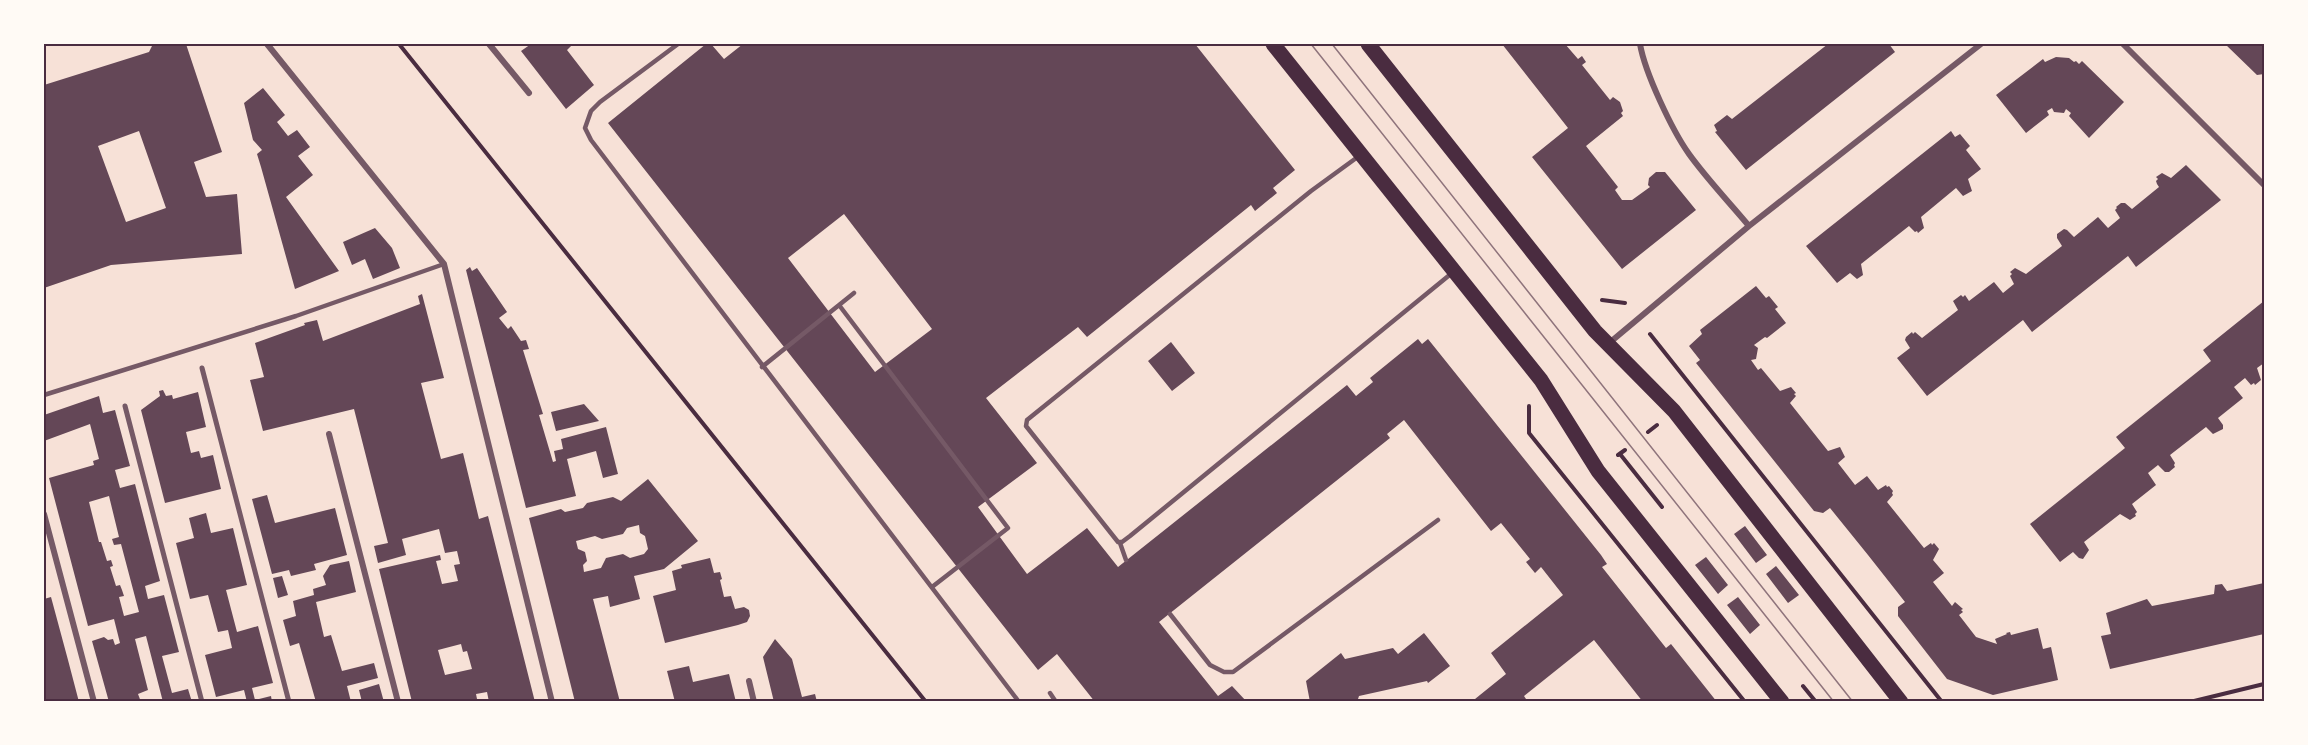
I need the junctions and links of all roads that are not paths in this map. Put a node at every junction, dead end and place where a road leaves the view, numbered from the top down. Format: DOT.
graph roads {
  1 [pos="267,44"];
  2 [pos="489,44"];
  3 [pos="678,44"];
  4 [pos="1273,44"];
  5 [pos="1368,44"];
  6 [pos="1640,44"];
  7 [pos="1981,44"];
  8 [pos="2123,44"];
  9 [pos="529,93"];
  10 [pos="1361,154"];
  11 [pos="2265,185"];
  12 [pos="1749,226"];
  13 [pos="444,264"];
  14 [pos="1454,271"];
  15 [pos="854,293"];
  16 [pos="839,305"];
  17 [pos="1608,344"];
  18 [pos="762,367"];
  19 [pos="202,368"];
  20 [pos="44,395"];
  21 [pos="126,406"];
  22 [pos="329,434"];
  23 [pos="44,514"];
  24 [pos="1438,520"];
  25 [pos="1120,543"];
  26 [pos="1126,560"];
  27 [pos="932,587"];
  28 [pos="1170,614"];
  29 [pos="749,681"];
  30 [pos="1050,693"];
  31 [pos="94,702"];
  32 [pos="202,702"];
  33 [pos="289,702"];
  34 [pos="398,702"];
  35 [pos="552,702"];
  36 [pos="754,702"];
  37 [pos="1019,702"];
  38 [pos="1056,702"];
  39 [pos="1782,702"];
  40 [pos="1901,702"];
  1 -- 13 [label="street"];
  2 -- 9 [label="street"];
  3 -- 18 [label="lane"];
  4 -- 10 [label="main road"];
  5 -- 17 [label="main road"];
  6 -- 12 [label="street"];
  7 -- 12 [label="street"];
  8 -- 11 [label="street"];
  10 -- 14 [label="main road"];
  10 -- 25 [label="lane"];
  12 -- 17 [label="street"];
  13 -- 20 [label="lane"];
  13 -- 35 [label="street"];
  14 -- 25 [label="lane"];
  14 -- 39 [label="main road"];
  15 -- 16 [label="lane"];
  16 -- 18 [label="lane"];
  16 -- 27 [label="lane"];
  17 -- 40 [label="main road"];
  18 -- 27 [label="lane"];
  19 -- 33 [label="street"];
  21 -- 32 [label="street"];
  22 -- 34 [label="street"];
  23 -- 31 [label="street"];
  24 -- 28 [label="lane"];
  25 -- 26 [label="lane"];
  27 -- 37 [label="lane"];
  29 -- 36 [label="street"];
  30 -- 38 [label="lane"];
}
